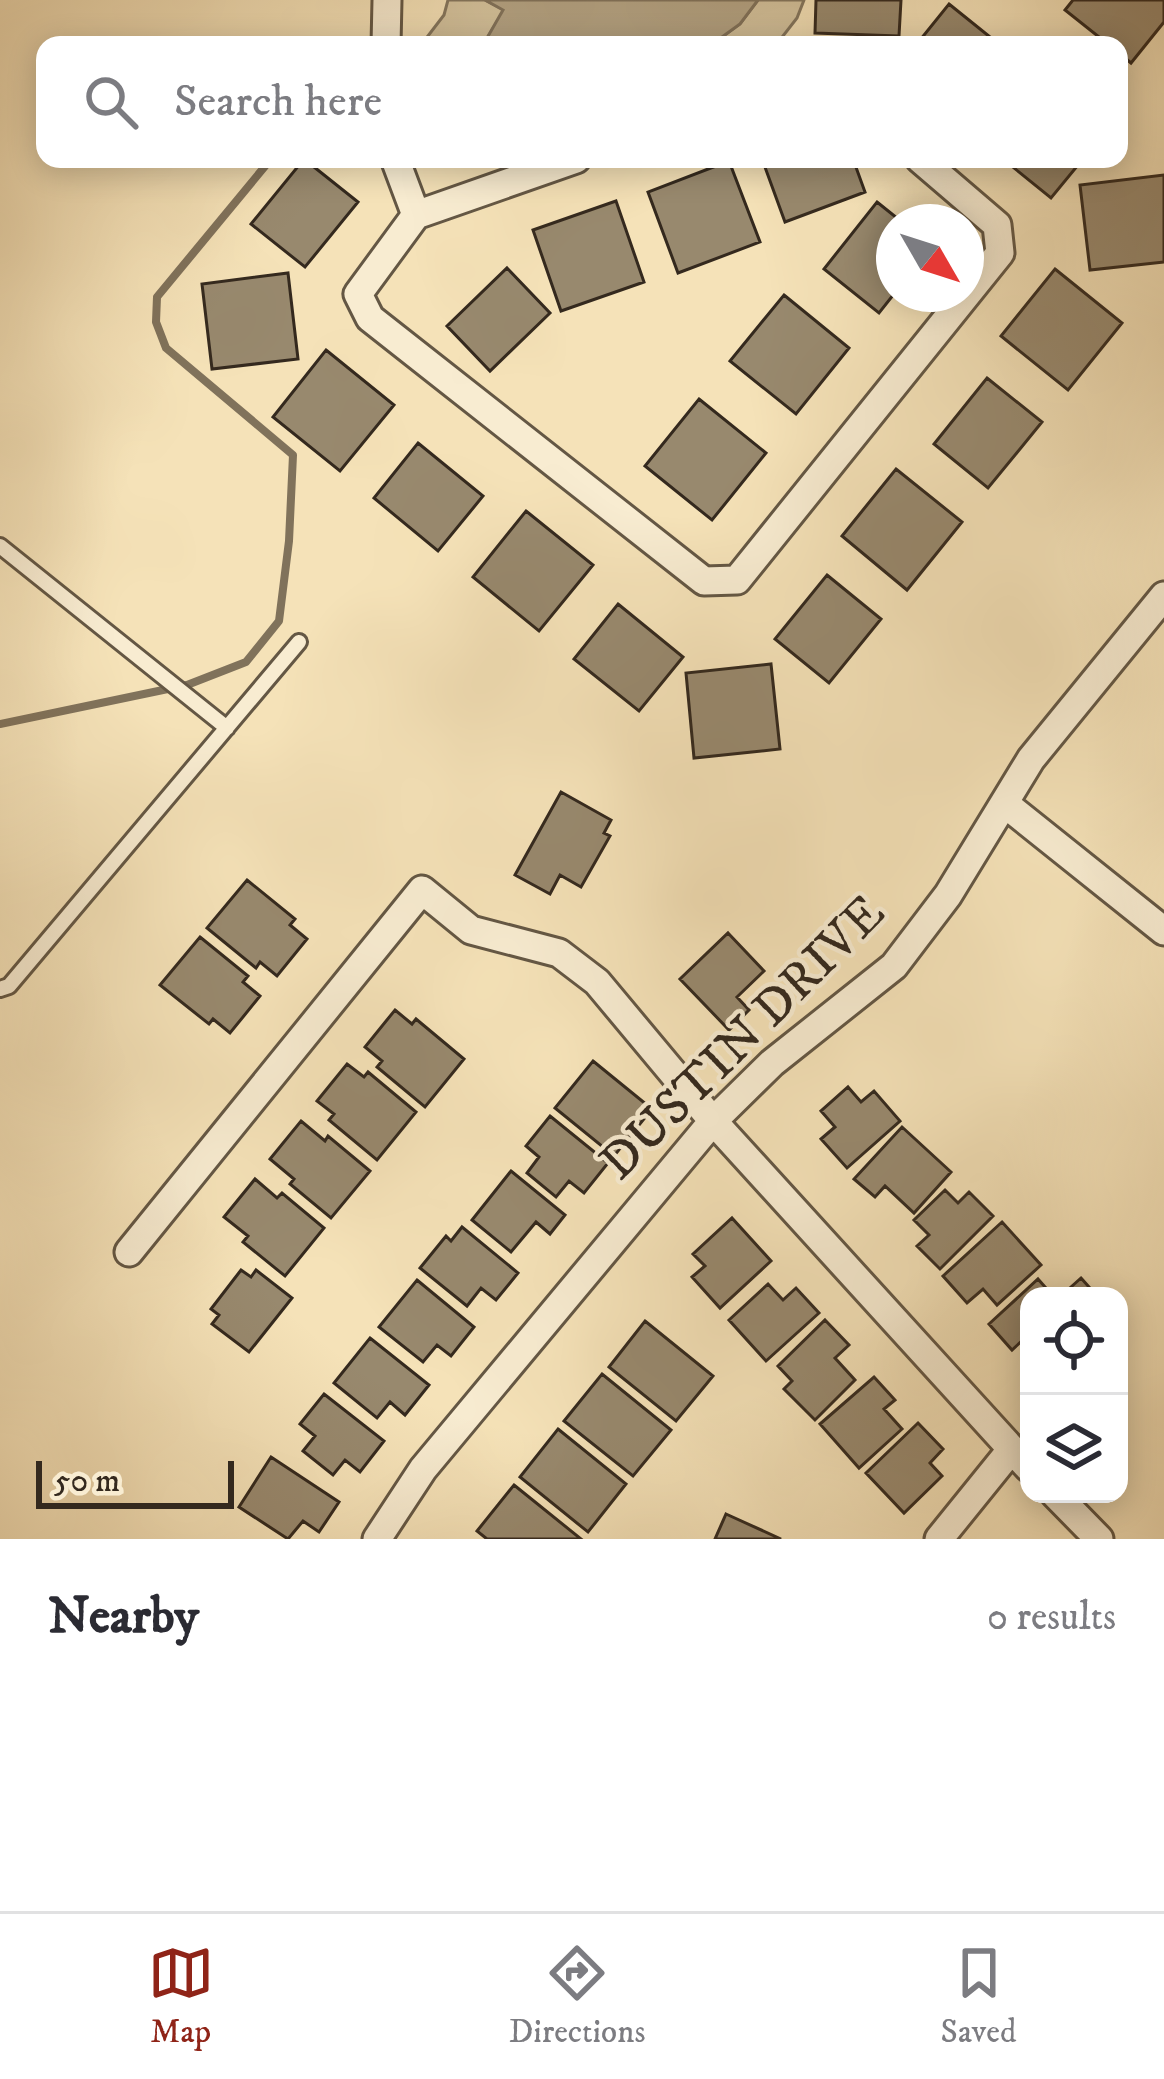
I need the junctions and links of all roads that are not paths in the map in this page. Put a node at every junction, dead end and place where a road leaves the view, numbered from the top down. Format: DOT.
graph roads {
  1 [pos="387,0"];
  2 [pos="386,36"];
  3 [pos="398,168"];
  4 [pos="550,168"];
  5 [pos="930,168"];
  6 [pos="416,215"];
  7 [pos="0,546"];
  8 [pos="1164,596"];
  9 [pos="299,642"];
  10 [pos="227,728"];
  11 [pos="1004,803"];
  12 [pos="1164,931"];
  13 [pos="0,989"];
  14 [pos="712,1121"];
  15 [pos="129,1252"];
  16 [pos="1020,1459"];
  17 [pos="1064,1503"];
  18 [pos="377,1539"];
  19 [pos="939,1539"];
  20 [pos="1099,1539"];
  1 -- 2 [label="street"];
  3 -- 6 [label="street"];
  4 -- 6 [label="street"];
  5 -- 6 [label="street"];
  7 -- 10 [label="lane"];
  8 -- 11 [label="street, DUSTIN DRIVE"];
  9 -- 10 [label="lane"];
  10 -- 13 [label="lane"];
  11 -- 12 [label="street"];
  11 -- 14 [label="street, DUSTIN DRIVE"];
  14 -- 15 [label="street"];
  14 -- 16 [label="street"];
  14 -- 18 [label="street, DUSTIN DRIVE"];
  16 -- 19 [label="street"];
  17 -- 20 [label="street"];
}
